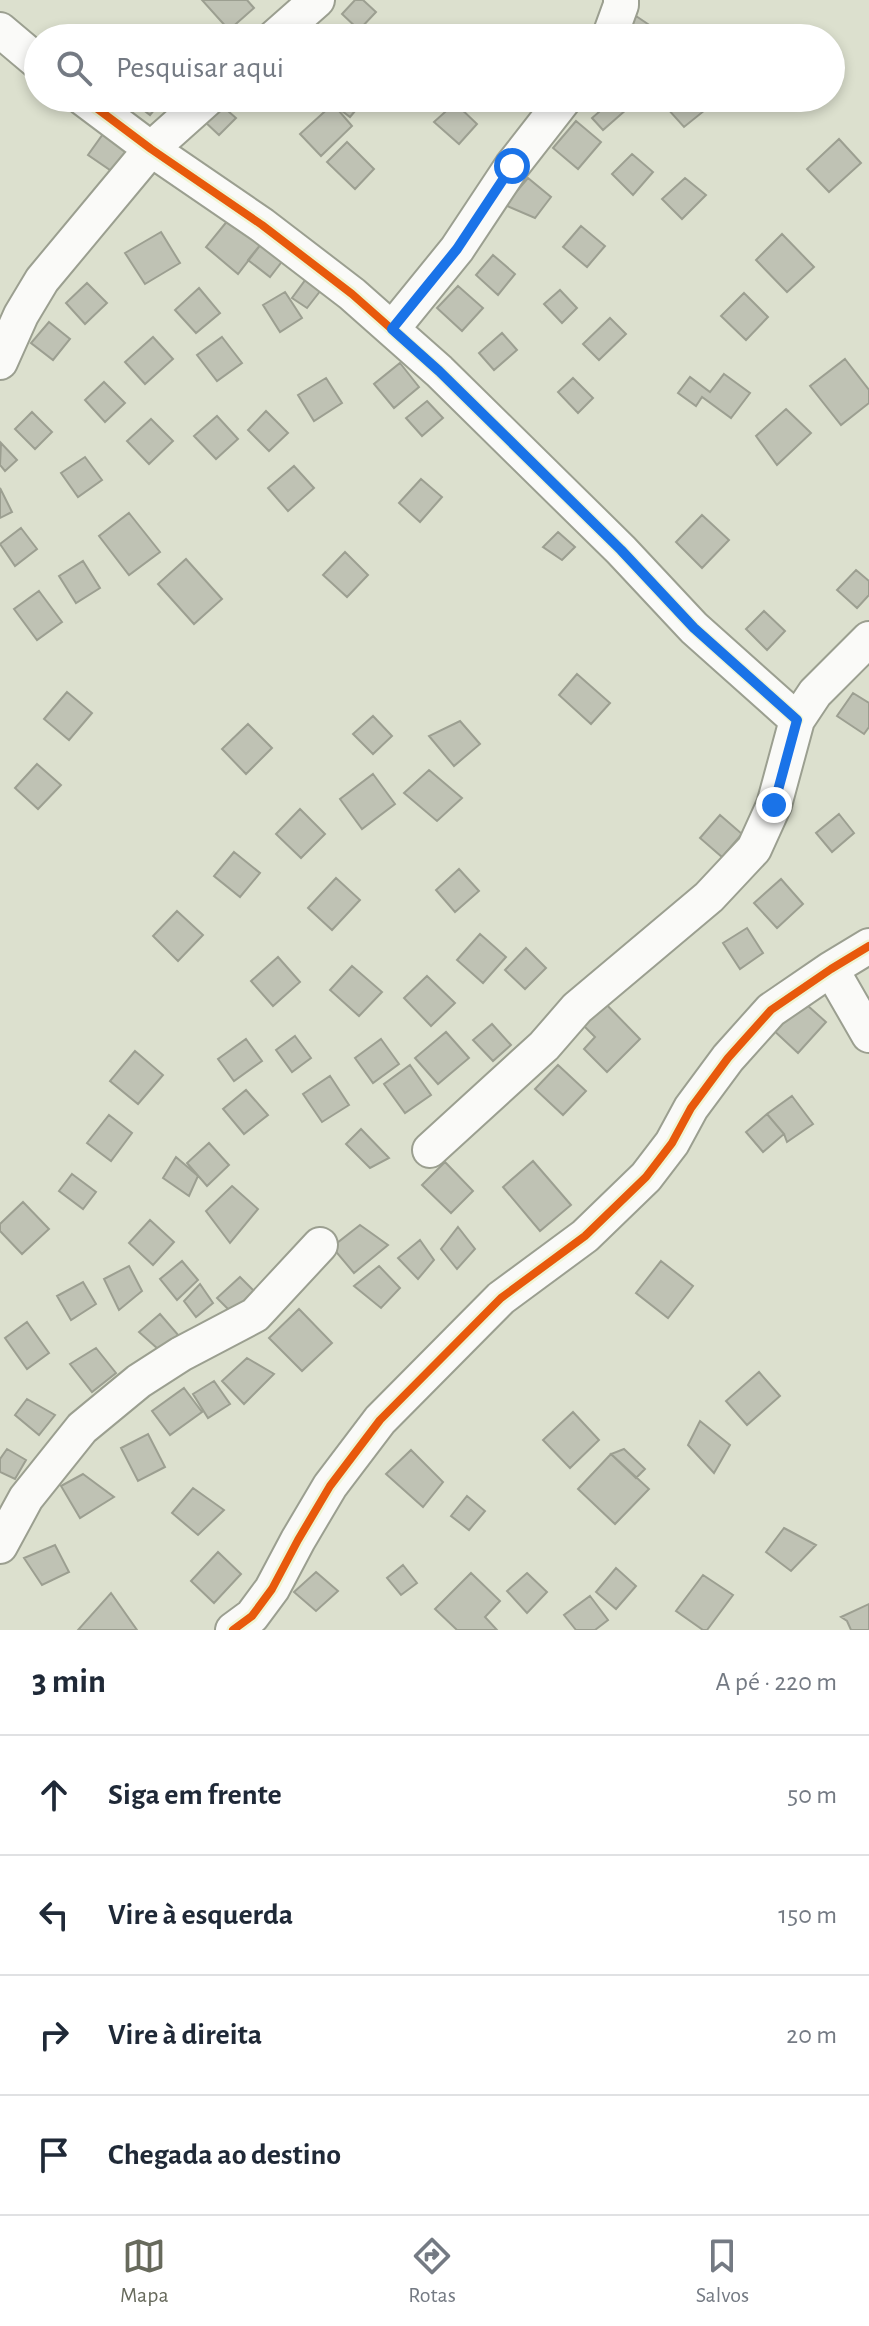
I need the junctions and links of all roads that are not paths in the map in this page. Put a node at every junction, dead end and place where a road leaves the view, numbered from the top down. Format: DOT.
graph roads {
  1 [pos="317,0"];
  2 [pos="621,0"];
  3 [pos="290,24"];
  4 [pos="614,24"];
  5 [pos="0,30"];
  6 [pos="24,50"];
  7 [pos="102,112"];
  8 [pos="192,112"];
  9 [pos="554,112"];
  10 [pos="151,149"];
  11 [pos="392,329"];
  12 [pos="0,362"];
  13 [pos="869,639"];
  14 [pos="797,720"];
  15 [pos="869,946"];
  16 [pos="831,969"];
  17 [pos="869,1035"];
  18 [pos="430,1150"];
  19 [pos="320,1245"];
  20 [pos="0,1546"];
  21 [pos="233,1630"];
  1 -- 3 [label="street"];
  2 -- 4 [label="street"];
  5 -- 6 [label="street"];
  7 -- 10 [label="street"];
  8 -- 10 [label="street"];
  9 -- 11 [label="street"];
  10 -- 11 [label="street"];
  10 -- 12 [label="street"];
  11 -- 14 [label="street"];
  13 -- 14 [label="street"];
  14 -- 18 [label="street"];
  15 -- 16 [label="street"];
  16 -- 17 [label="street"];
  16 -- 21 [label="street"];
  19 -- 20 [label="street"];
}
